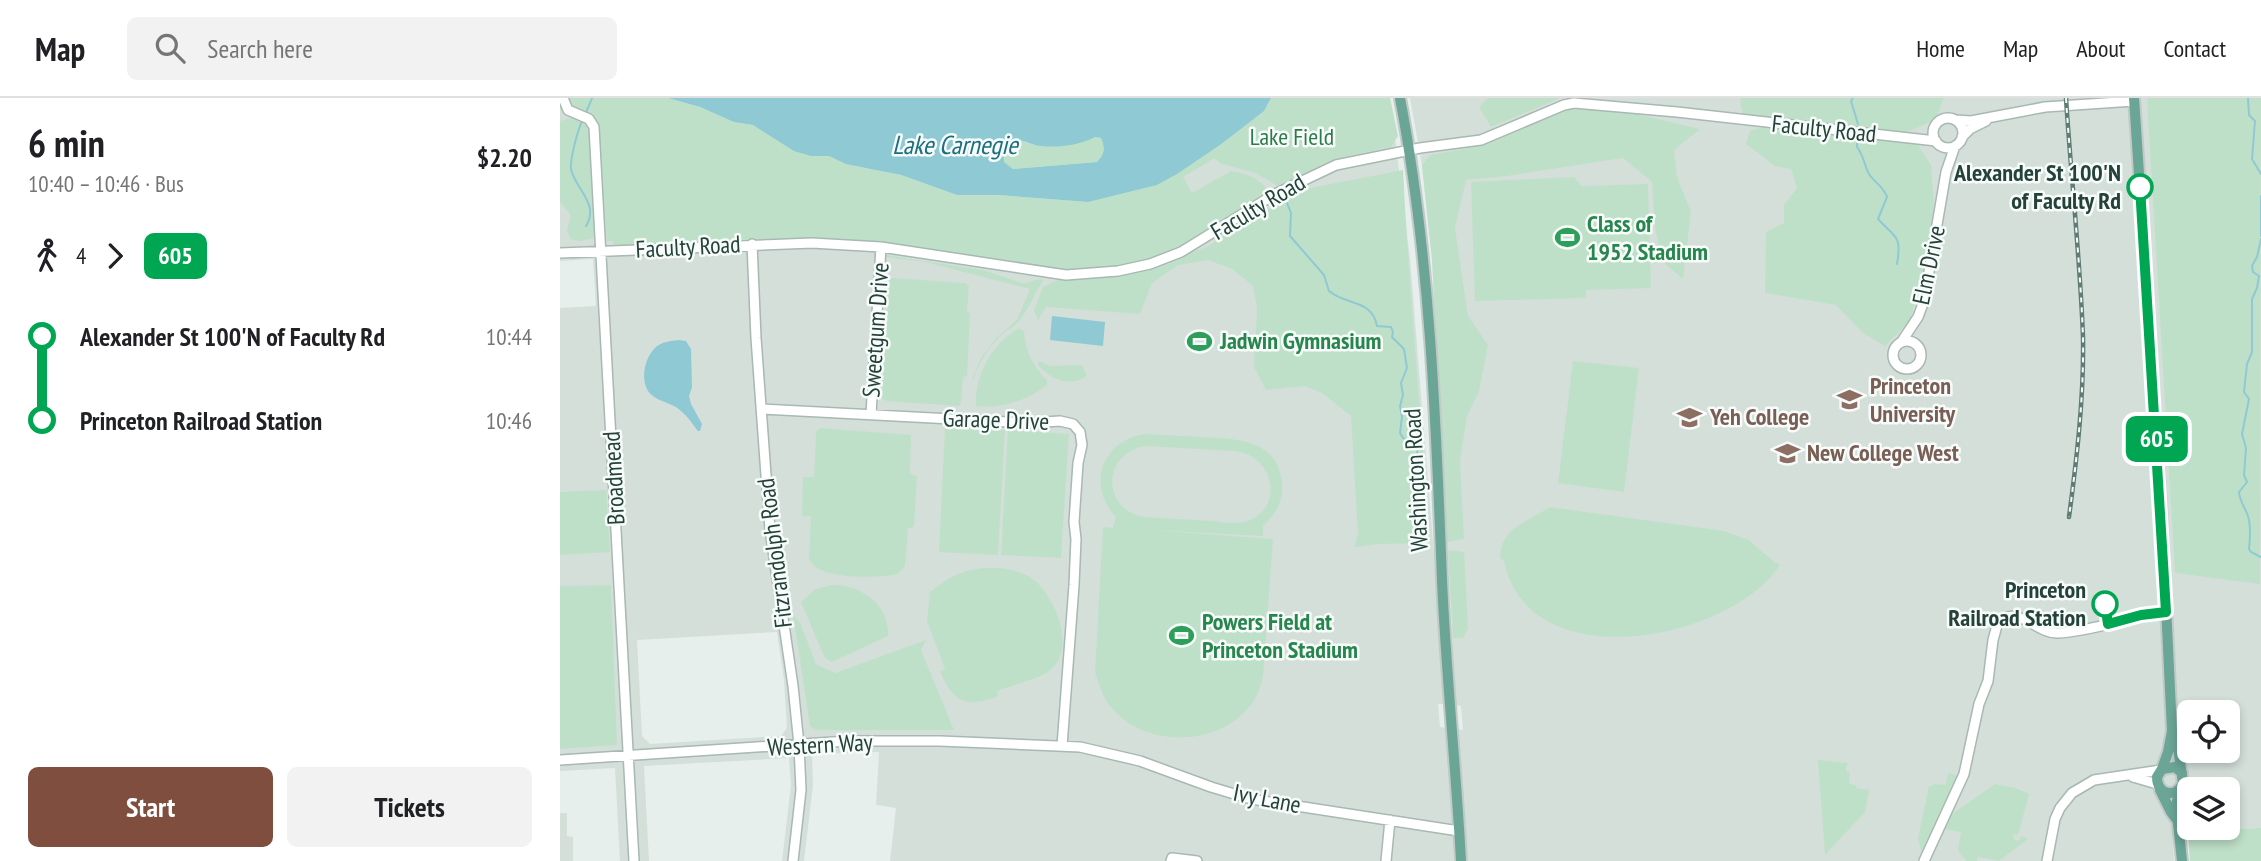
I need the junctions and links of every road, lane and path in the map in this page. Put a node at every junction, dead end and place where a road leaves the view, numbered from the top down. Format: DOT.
graph roads {
  1 [pos="563,98"];
  2 [pos="1399,98"];
  3 [pos="2134,99"];
  4 [pos="568,112"];
  5 [pos="1993,117"];
  6 [pos="1955,120"];
  7 [pos="1934,127"];
  8 [pos="1909,137"];
  9 [pos="1962,137"];
  10 [pos="1939,144"];
  11 [pos="1955,146"];
  12 [pos="1409,150"];
  13 [pos="1947,172"];
  14 [pos="752,244"];
  15 [pos="881,247"];
  16 [pos="603,251"];
  17 [pos="560,253"];
  18 [pos="1918,317"];
  19 [pos="1902,341"];
  20 [pos="1919,347"];
  21 [pos="761,409"];
  22 [pos="871,414"];
  23 [pos="2166,612"];
  24 [pos="2172,731"];
  25 [pos="799,745"];
  26 [pos="1062,746"];
  27 [pos="1080,747"];
  28 [pos="629,756"];
  29 [pos="560,760"];
  30 [pos="2162,769"];
  31 [pos="2182,773"];
  32 [pos="2128,776"];
  33 [pos="2182,777"];
  34 [pos="2159,787"];
  35 [pos="2177,791"];
  36 [pos="1390,820"];
  37 [pos="2177,820"];
  38 [pos="1459,831"];
  39 [pos="2180,840"];
  40 [pos="634,861"];
  41 [pos="793,861"];
  42 [pos="1171,861"];
  43 [pos="1197,861"];
  44 [pos="1385,861"];
  45 [pos="1461,861"];
  46 [pos="1924,861"];
  47 [pos="2048,861"];
  48 [pos="2182,861"];
  1 -- 4 [label="street"];
  2 -- 12 [label="main road, Washington Road"];
  3 -- 5 [label="street"];
  3 -- 23 [label="main road"];
  4 -- 16 [label="street, Broadmead"];
  5 -- 6 [label="street"];
  5 -- 9 [label="street"];
  6 -- 7 [label="street"];
  6 -- 9 [label="street"];
  7 -- 8 [label="street, Faculty Road"];
  7 -- 10 [label="street"];
  8 -- 10 [label="street, Faculty Road"];
  8 -- 12 [label="street, Faculty Road"];
  9 -- 11 [label="street"];
  10 -- 11 [label="street"];
  10 -- 13 [label="street, Elm Drive"];
  11 -- 13 [label="street, Elm Drive"];
  12 -- 15 [label="street, Faculty Road"];
  12 -- 38 [label="main road, Washington Road"];
  13 -- 18 [label="street, Elm Drive"];
  14 -- 15 [label="street, Faculty Road"];
  14 -- 16 [label="street, Faculty Road"];
  14 -- 21 [label="street, Fitzrandolph Road"];
  15 -- 22 [label="street, Sweetgum Drive"];
  16 -- 17 [label="street, Faculty Road"];
  16 -- 28 [label="street, Broadmead"];
  18 -- 19 [label="street, Elm Drive"];
  18 -- 20 [label="street, Elm Drive"];
  19 -- 20 [label="street"];
  19 -- 20 [label="street"];
  21 -- 22 [label="street, Garage Drive"];
  21 -- 25 [label="street, Fitzrandolph Road"];
  22 -- 26 [label="street, Garage Drive"];
  23 -- 24 [label="main road"];
  23 -- 46 [label="street"];
  24 -- 30 [label="main road"];
  24 -- 31 [label="main road"];
  25 -- 26 [label="street, Western Way"];
  25 -- 28 [label="street, Western Way"];
  25 -- 41 [label="street, Fitzrandolph Road"];
  26 -- 27 [label="street, Western Way"];
  27 -- 36 [label="street, Ivy Lane"];
  28 -- 29 [label="street, Western Way"];
  28 -- 40 [label="street, Broadmead"];
  30 -- 31 [label="main road"];
  30 -- 32 [label="street"];
  30 -- 34 [label="main road"];
  31 -- 33 [label="main road"];
  32 -- 34 [label="street"];
  32 -- 47 [label="street"];
  34 -- 35 [label="main road"];
  34 -- 37 [label="main road"];
  36 -- 38 [label="street, Ivy Lane"];
  36 -- 44 [label="street"];
  38 -- 45 [label="main road, Washington Road"];
  39 -- 48 [label="main road"];
  42 -- 43 [label="street"];
}
